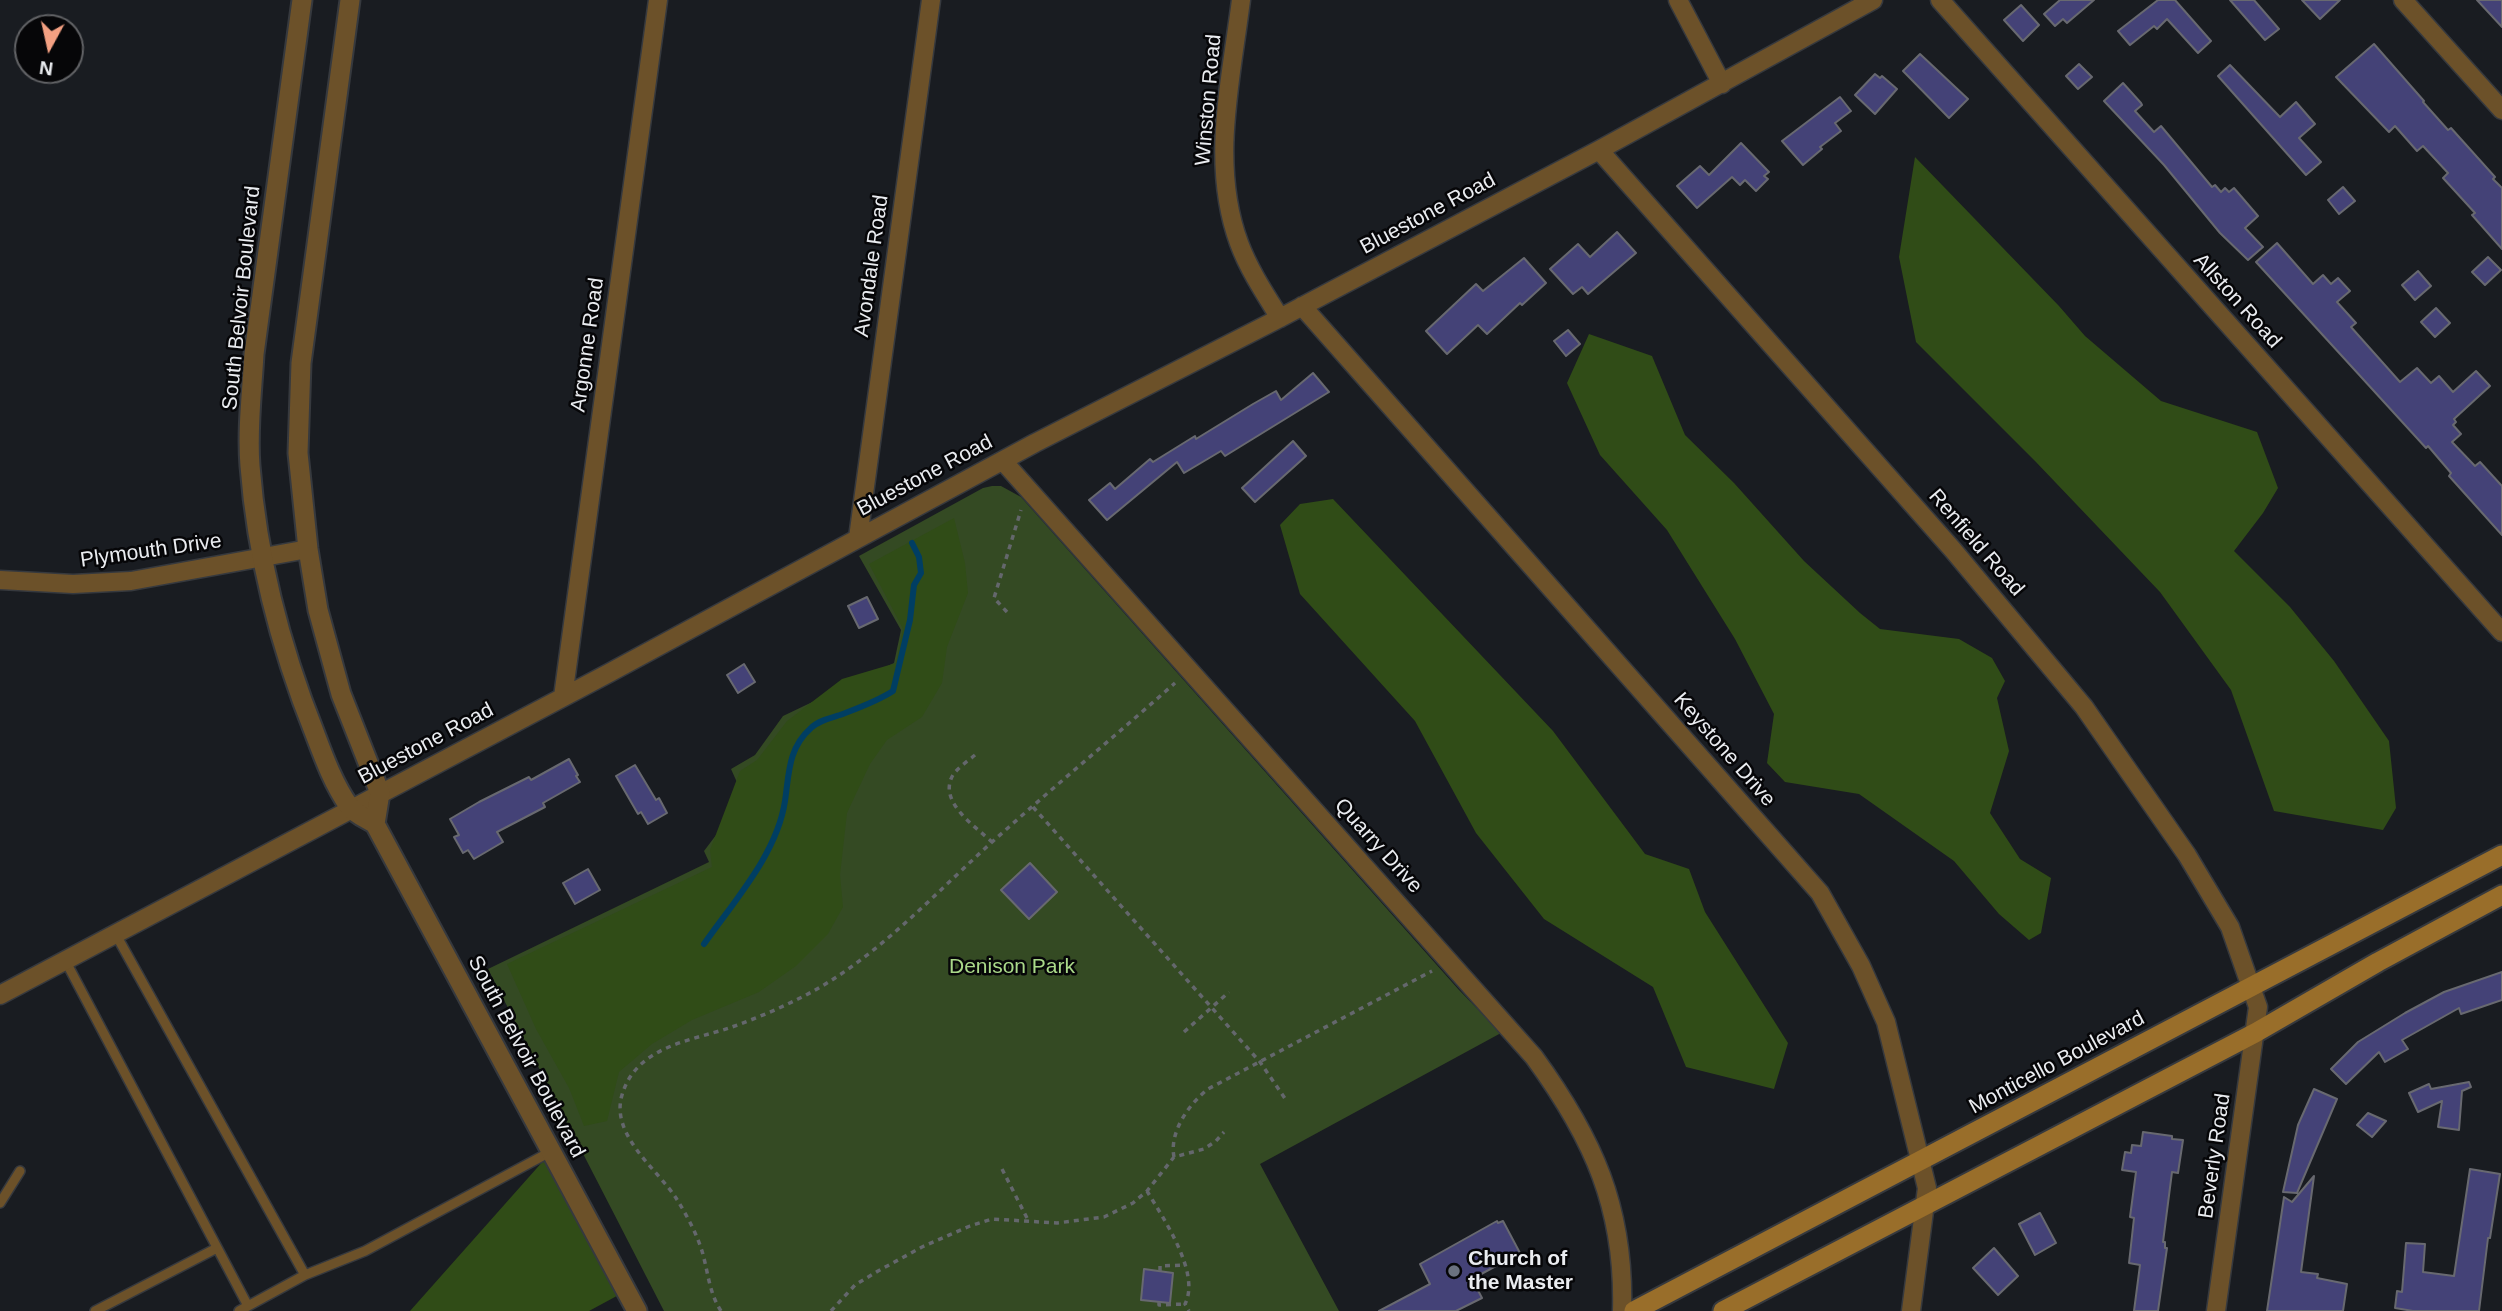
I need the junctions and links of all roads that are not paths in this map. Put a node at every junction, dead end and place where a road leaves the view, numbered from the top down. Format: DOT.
graph roads {
  1 [pos="302,0"];
  2 [pos="351,0"];
  3 [pos="658,0"];
  4 [pos="931,0"];
  5 [pos="1241,0"];
  6 [pos="1678,0"];
  7 [pos="1873,0"];
  8 [pos="1940,0"];
  9 [pos="2403,0"];
  10 [pos="1722,83"];
  11 [pos="2502,110"];
  12 [pos="1599,150"];
  13 [pos="1302,306"];
  14 [pos="1280,318"];
  15 [pos="1003,461"];
  16 [pos="858,538"];
  17 [pos="307,549"];
  18 [pos="264,558"];
  19 [pos="0,580"];
  20 [pos="2502,632"];
  21 [pos="563,697"];
  22 [pos="380,793"];
  23 [pos="351,809"];
  24 [pos="375,824"];
  25 [pos="2502,856"];
  26 [pos="2502,895"];
  27 [pos="115,933"];
  28 [pos="65,960"];
  29 [pos="2251,988"];
  30 [pos="0,995"];
  31 [pos="2258,1007"];
  32 [pos="2255,1032"];
  33 [pos="552,1151"];
  34 [pos="1920,1161"];
  35 [pos="20,1171"];
  36 [pos="0,1203"];
  37 [pos="1925,1207"];
  38 [pos="217,1248"];
  39 [pos="304,1275"];
  40 [pos="248,1306"];
  41 [pos="95,1311"];
  42 [pos="239,1311"];
  43 [pos="637,1311"];
  44 [pos="1622,1311"];
  45 [pos="1634,1311"];
  46 [pos="1723,1311"];
  47 [pos="1911,1311"];
  48 [pos="2216,1311"];
  1 -- 18 [label="street, South Belvoir Boulevard"];
  2 -- 17 [label="street"];
  3 -- 21 [label="street, Argonne Road"];
  4 -- 16 [label="street, Avondale Road"];
  5 -- 14 [label="street, Winston Road"];
  6 -- 10 [label="street"];
  7 -- 10 [label="street, Bluestone Road"];
  8 -- 20 [label="street, Allston Road"];
  9 -- 11 [label="street"];
  10 -- 12 [label="street, Bluestone Road"];
  12 -- 13 [label="street, Bluestone Road"];
  12 -- 29 [label="street, Renfield Road"];
  13 -- 14 [label="street, Bluestone Road"];
  13 -- 34 [label="street, Keystone Drive"];
  14 -- 15 [label="street, Bluestone Road"];
  15 -- 16 [label="street, Bluestone Road"];
  15 -- 44 [label="street, Quarry Drive"];
  16 -- 21 [label="street, Bluestone Road"];
  17 -- 18 [label="street, Plymouth Drive"];
  17 -- 22 [label="street"];
  18 -- 19 [label="street, Plymouth Drive"];
  18 -- 23 [label="street, South Belvoir Boulevard"];
  21 -- 22 [label="street, Bluestone Road"];
  22 -- 23 [label="street, Bluestone Road"];
  22 -- 24 [label="street"];
  23 -- 24 [label="street, South Belvoir Boulevard"];
  23 -- 27 [label="street, Bluestone Road"];
  24 -- 33 [label="street, South Belvoir Boulevard"];
  25 -- 29 [label="main road, Monticello Boulevard"];
  26 -- 32 [label="main road"];
  27 -- 28 [label="street, Bluestone Road"];
  27 -- 39 [label="lane"];
  28 -- 30 [label="street, Bluestone Road"];
  28 -- 38 [label="lane"];
  29 -- 31 [label="street, Renfield Road"];
  29 -- 34 [label="main road, Monticello Boulevard"];
  31 -- 32 [label="street, Beverly Road"];
  32 -- 37 [label="main road"];
  32 -- 48 [label="street, Beverly Road"];
  33 -- 39 [label="lane"];
  33 -- 43 [label="street, South Belvoir Boulevard"];
  34 -- 37 [label="street, Keystone Drive"];
  34 -- 45 [label="main road, Monticello Boulevard"];
  35 -- 36 [label="lane"];
  37 -- 46 [label="main road"];
  37 -- 47 [label="street, Keystone Drive"];
  38 -- 40 [label="lane"];
  38 -- 41 [label="lane"];
  39 -- 40 [label="lane"];
  40 -- 42 [label="lane"];
}
